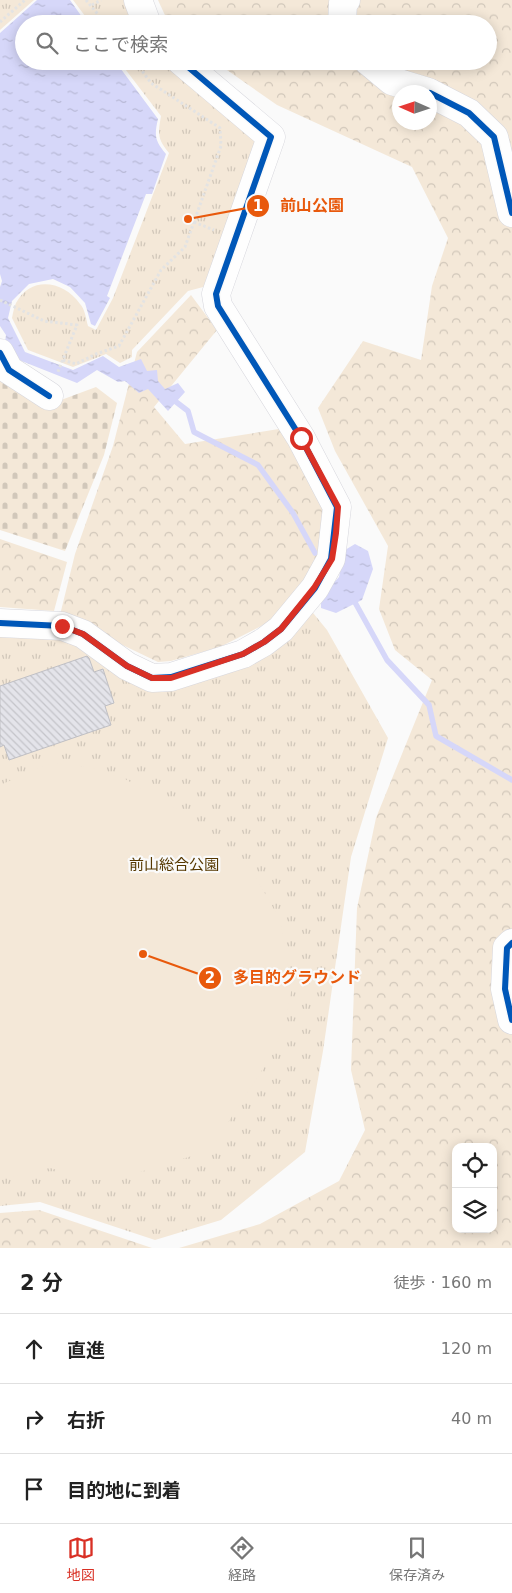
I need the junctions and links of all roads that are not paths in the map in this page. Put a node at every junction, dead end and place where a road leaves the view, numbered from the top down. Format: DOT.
graph roads {
  1 [pos="138,0"];
  2 [pos="346,0"];
  3 [pos="144,15"];
  4 [pos="342,15"];
  5 [pos="192,70"];
  6 [pos="379,70"];
  7 [pos="404,85"];
  8 [pos="437,97"];
  9 [pos="512,213"];
  10 [pos="0,354"];
  11 [pos="49,396"];
  12 [pos="0,623"];
  13 [pos="512,944"];
  14 [pos="512,1020"];
  1 -- 3 [label="street"];
  2 -- 4 [label="street"];
  5 -- 12 [label="street"];
  6 -- 7 [label="street"];
  8 -- 9 [label="street"];
  10 -- 11 [label="street"];
  13 -- 14 [label="street"];
}
